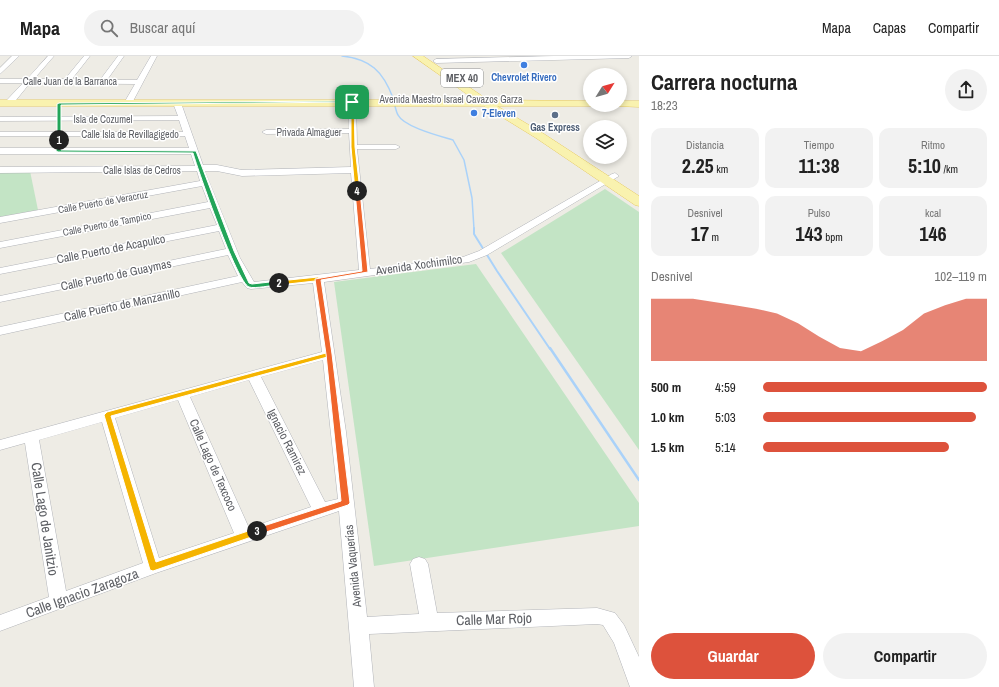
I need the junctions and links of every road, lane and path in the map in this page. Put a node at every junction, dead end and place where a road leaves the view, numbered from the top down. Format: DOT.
graph roads {
  1 [pos="16,56"];
  2 [pos="51,56"];
  3 [pos="87,56"];
  4 [pos="121,56"];
  5 [pos="154,56"];
  6 [pos="628,56"];
  7 [pos="418,57"];
  8 [pos="433,58"];
  9 [pos="0,72"];
  10 [pos="0,81"];
  11 [pos="29,81"];
  12 [pos="67,81"];
  13 [pos="103,81"];
  14 [pos="140,82"];
  15 [pos="479,89"];
  16 [pos="583,100"];
  17 [pos="627,100"];
  18 [pos="639,100"];
  19 [pos="5,101"];
  20 [pos="386,101"];
  21 [pos="482,101"];
  22 [pos="497,101"];
  23 [pos="129,102"];
  24 [pos="352,102"];
  25 [pos="177,103"];
  26 [pos="524,103"];
  27 [pos="59,104"];
  28 [pos="583,104"];
  29 [pos="627,104"];
  30 [pos="639,104"];
  31 [pos="516,112"];
  32 [pos="182,118"];
  33 [pos="0,119"];
  34 [pos="59,119"];
  35 [pos="352,131"];
  36 [pos="266,132"];
  37 [pos="0,134"];
  38 [pos="60,134"];
  39 [pos="188,134"];
  40 [pos="353,147"];
  41 [pos="396,147"];
  42 [pos="0,151"];
  43 [pos="195,151"];
  44 [pos="59,160"];
  45 [pos="200,169"];
  46 [pos="0,170"];
  47 [pos="355,170"];
  48 [pos="609,181"];
  49 [pos="205,183"];
  50 [pos="639,192"];
  51 [pos="639,198"];
  52 [pos="639,202"];
  53 [pos="214,204"];
  54 [pos="0,220"];
  55 [pos="223,227"];
  56 [pos="0,245"];
  57 [pos="232,251"];
  58 [pos="0,271"];
  59 [pos="365,272"];
  60 [pos="318,279"];
  61 [pos="247,282"];
  62 [pos="0,299"];
  63 [pos="0,331"];
  64 [pos="329,354"];
  65 [pos="252,375"];
  66 [pos="182,394"];
  67 [pos="107,415"];
  68 [pos="31,436"];
  69 [pos="0,445"];
  70 [pos="346,503"];
  71 [pos="321,510"];
  72 [pos="244,536"];
  73 [pos="419,564"];
  74 [pos="153,567"];
  75 [pos="59,602"];
  76 [pos="429,622"];
  77 [pos="0,623"];
  78 [pos="359,626"];
  79 [pos="639,684"];
  80 [pos="364,687"];
  1 -- 9 [label="street"];
  2 -- 11 [label="street"];
  3 -- 12 [label="street"];
  4 -- 13 [label="street"];
  5 -- 14 [label="street"];
  6 -- 8 [label="street"];
  7 -- 15 [label="main road"];
  7 -- 21 [label="main road, MEX 40"];
  8 -- 15 [label="main road, MEX 40"];
  10 -- 11 [label="street, Calle Juan de la Barranca"];
  11 -- 12 [label="street, Calle Juan de la Barranca"];
  11 -- 19 [label="street"];
  12 -- 13 [label="street, Calle Juan de la Barranca"];
  13 -- 14 [label="street, Calle Juan de la Barranca"];
  14 -- 23 [label="street"];
  15 -- 22 [label="main road, MEX 40"];
  16 -- 22 [label="main road, Avenida Maestro Israel Cavazos Garza"];
  17 -- 18 [label="main road"];
  19 -- 23 [label="main road, Avenida Maestro Israel Cavazos Garza"];
  19 -- 27 [label="main road, Avenida Maestro Israel Cavazos Garza"];
  20 -- 21 [label="main road, Avenida Maestro Israel Cavazos Garza"];
  20 -- 23 [label="main road, Avenida Maestro Israel Cavazos Garza"];
  20 -- 24 [label="main road, Avenida Maestro Israel Cavazos Garza"];
  21 -- 22 [label="main road, Avenida Maestro Israel Cavazos Garza"];
  21 -- 48 [label="main road, MEX 40"];
  22 -- 26 [label="main road, Avenida Maestro Israel Cavazos Garza"];
  22 -- 31 [label="main road, MEX 40"];
  23 -- 25 [label="main road, Avenida Maestro Israel Cavazos Garza"];
  23 -- 27 [label="main road, Avenida Maestro Israel Cavazos Garza"];
  24 -- 25 [label="main road, Avenida Maestro Israel Cavazos Garza"];
  24 -- 35 [label="street"];
  25 -- 32 [label="street"];
  26 -- 28 [label="main road, Avenida Maestro Israel Cavazos Garza"];
  26 -- 31 [label="main road"];
  27 -- 34 [label="street"];
  29 -- 30 [label="main road"];
  31 -- 48 [label="main road, MEX 40"];
  32 -- 34 [label="street, Isla de Cozumel"];
  32 -- 39 [label="street"];
  33 -- 34 [label="street, Isla de Cozumel"];
  34 -- 38 [label="street"];
  35 -- 36 [label="street, Privada Almaguer"];
  35 -- 40 [label="street"];
  37 -- 38 [label="street, Calle Isla de Revillagigedo"];
  38 -- 39 [label="street, Calle Isla de Revillagigedo"];
  38 -- 44 [label="street"];
  39 -- 43 [label="street"];
  40 -- 41 [label="street"];
  40 -- 47 [label="street"];
  42 -- 44 [label="street"];
  43 -- 44 [label="street"];
  43 -- 45 [label="street"];
  44 -- 45 [label="street, Calle Islas de Cedros"];
  44 -- 46 [label="street, Calle Islas de Cedros"];
  45 -- 47 [label="street, Calle Islas de Cedros"];
  45 -- 49 [label="street"];
  47 -- 59 [label="street"];
  48 -- 50 [label="main road, MEX 40"];
  48 -- 51 [label="main road"];
  48 -- 52 [label="main road, MEX 40"];
  48 -- 59 [label="street, Avenida Xochimilco"];
  49 -- 53 [label="street"];
  49 -- 54 [label="street, Calle Puerto de Veracruz"];
  53 -- 55 [label="street"];
  53 -- 56 [label="street, Calle Puerto de Tampico"];
  55 -- 57 [label="street"];
  55 -- 58 [label="street, Calle Puerto de Acapulco"];
  57 -- 61 [label="street"];
  57 -- 62 [label="street, Calle Puerto de Guaymas"];
  59 -- 60 [label="street, Avenida Xochimilco"];
  60 -- 61 [label="street, Avenida Xochimilco"];
  60 -- 64 [label="street, Avenida Vaquerías"];
  61 -- 63 [label="street, Calle Puerto de Manzanillo"];
  64 -- 65 [label="street"];
  64 -- 70 [label="street, Avenida Vaquerías"];
  65 -- 66 [label="street"];
  65 -- 71 [label="street, Ignacio Ramirez"];
  66 -- 67 [label="street"];
  66 -- 72 [label="street, Calle Lago de Texcoco"];
  67 -- 68 [label="street"];
  67 -- 74 [label="street"];
  68 -- 69 [label="street"];
  68 -- 75 [label="street, Calle Lago de Janitzio"];
  70 -- 71 [label="street, Calle Ignacio Zaragoza"];
  70 -- 78 [label="street, Avenida Vaquerías"];
  71 -- 72 [label="street, Calle Ignacio Zaragoza"];
  72 -- 74 [label="street, Calle Ignacio Zaragoza"];
  73 -- 76 [label="street"];
  74 -- 75 [label="street, Calle Ignacio Zaragoza"];
  75 -- 77 [label="street, Calle Ignacio Zaragoza"];
  76 -- 78 [label="street, Calle Mar Rojo"];
  76 -- 79 [label="street, Calle Mar Rojo"];
  78 -- 80 [label="street, Avenida Vaquerías"];
}
